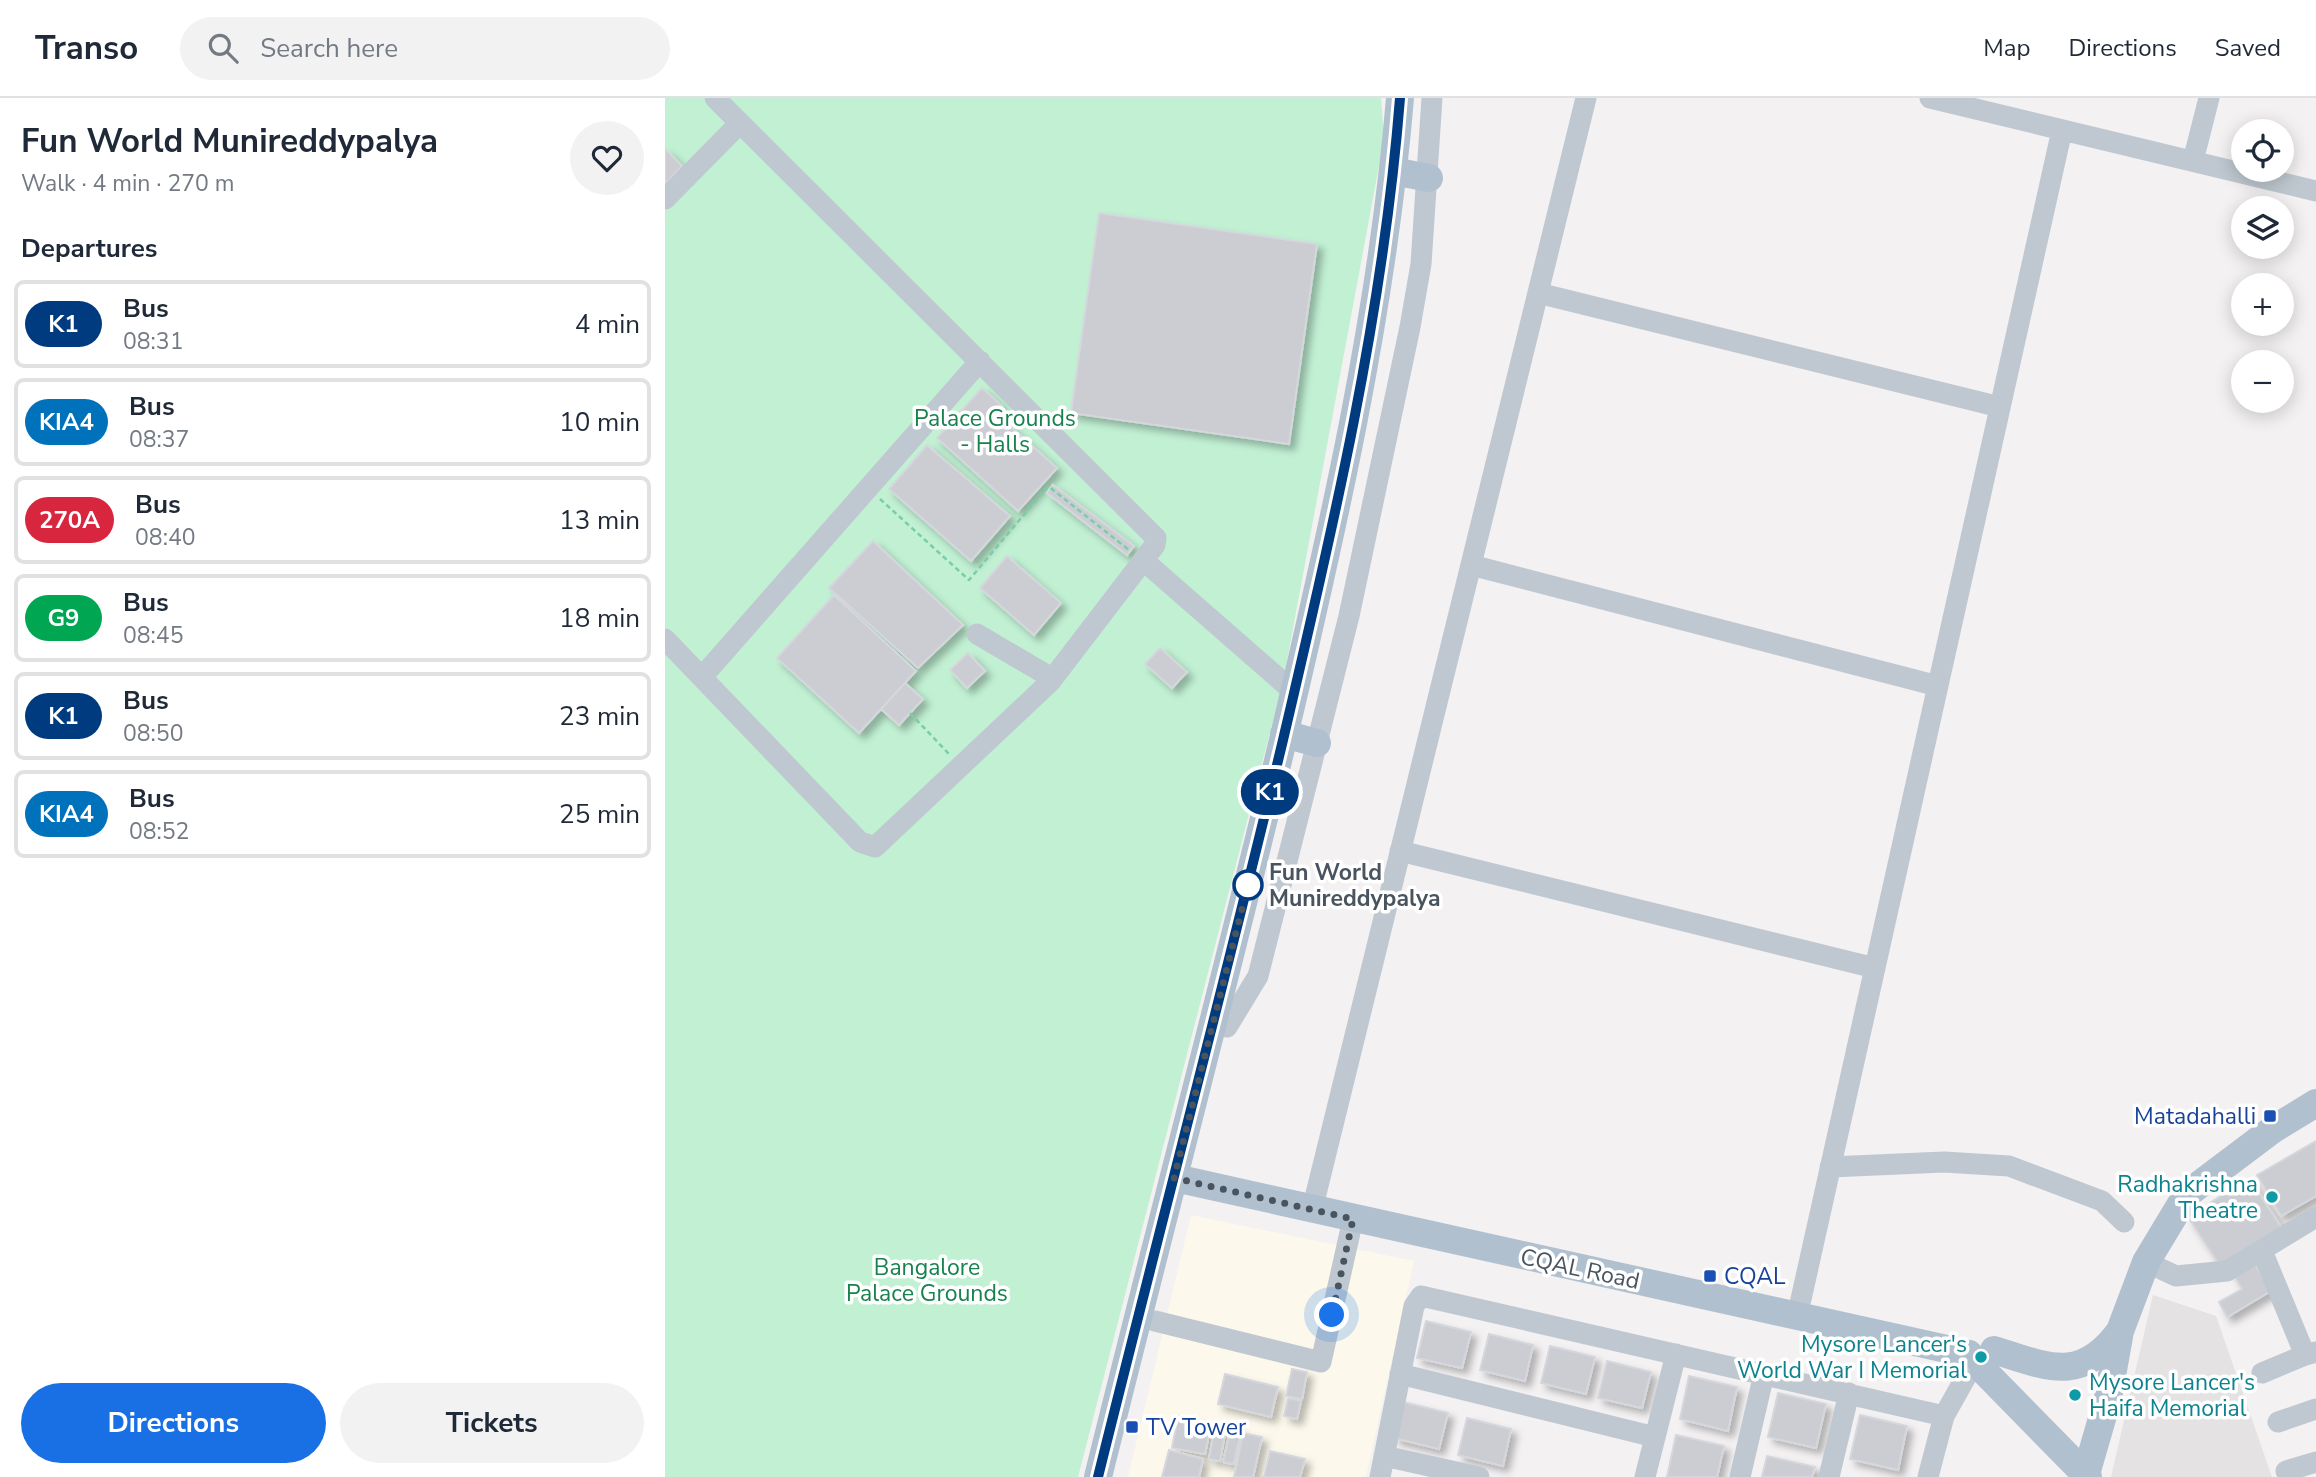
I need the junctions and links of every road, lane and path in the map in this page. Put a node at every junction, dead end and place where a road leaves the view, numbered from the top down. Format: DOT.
graph roads {
  1 [pos="715,98"];
  2 [pos="1400,98"];
  3 [pos="1412,98"];
  4 [pos="1432,98"];
  5 [pos="1586,98"];
  6 [pos="1930,98"];
  7 [pos="2209,98"];
  8 [pos="740,123"];
  9 [pos="2063,130"];
  10 [pos="2193,161"];
  11 [pos="1408,174"];
  12 [pos="2316,191"];
  13 [pos="665,200"];
  14 [pos="1538,293"];
  15 [pos="980,360"];
  16 [pos="2000,407"];
  17 [pos="867,487"];
  18 [pos="1143,560"];
  19 [pos="1471,565"];
  20 [pos="665,624"];
  21 [pos="977,634"];
  22 [pos="665,639"];
  23 [pos="1066,661"];
  24 [pos="709,669"];
  25 [pos="1045,674"];
  26 [pos="1301,683"];
  27 [pos="1938,686"];
  28 [pos="910,713"];
  29 [pos="991,730"];
  30 [pos="1299,738"];
  31 [pos="953,758"];
  32 [pos="922,794"];
  33 [pos="1400,851"];
  34 [pos="1875,968"];
  35 [pos="2316,1102"];
  36 [pos="1831,1167"];
  37 [pos="1183,1181"];
  38 [pos="1312,1210"];
  39 [pos="2316,1217"];
  40 [pos="1353,1219"];
  41 [pos="2124,1222"];
  42 [pos="2262,1251"];
  43 [pos="2146,1262"];
  44 [pos="1797,1317"];
  45 [pos="1155,1321"];
  46 [pos="2120,1331"];
  47 [pos="1675,1354"];
  48 [pos="2311,1354"];
  49 [pos="1980,1360"];
  50 [pos="2262,1373"];
  51 [pos="1401,1374"];
  52 [pos="1764,1374"];
  53 [pos="1849,1393"];
  54 [pos="2316,1409"];
  55 [pos="1944,1416"];
  56 [pos="2278,1422"];
  57 [pos="1655,1437"];
  58 [pos="2316,1462"];
  59 [pos="1382,1467"];
  60 [pos="2286,1471"];
  61 [pos="2087,1476"];
  62 [pos="1098,1477"];
  63 [pos="1114,1477"];
  64 [pos="1479,1477"];
  65 [pos="1645,1477"];
  66 [pos="1740,1477"];
  67 [pos="1829,1477"];
  68 [pos="1928,1477"];
  1 -- 8 [label="street"];
  2 -- 11 [label="main road"];
  3 -- 11 [label="main road"];
  4 -- 11 [label="street"];
  5 -- 14 [label="street"];
  6 -- 9 [label="street"];
  7 -- 10 [label="street"];
  8 -- 13 [label="street"];
  8 -- 15 [label="street"];
  9 -- 10 [label="street"];
  9 -- 16 [label="street"];
  10 -- 12 [label="street"];
  11 -- 26 [label="main road"];
  11 -- 30 [label="street"];
  14 -- 16 [label="street"];
  14 -- 19 [label="street"];
  15 -- 17 [label="street"];
  15 -- 18 [label="street"];
  16 -- 27 [label="street"];
  17 -- 18 [label="path"];
  17 -- 24 [label="street"];
  18 -- 23 [label="street"];
  18 -- 26 [label="street"];
  19 -- 27 [label="street"];
  19 -- 33 [label="street"];
  20 -- 24 [label="street"];
  21 -- 25 [label="street"];
  22 -- 32 [label="street"];
  23 -- 25 [label="street"];
  23 -- 29 [label="street"];
  24 -- 32 [label="street"];
  25 -- 29 [label="street"];
  26 -- 30 [label="main road"];
  27 -- 34 [label="street"];
  28 -- 31 [label="path"];
  29 -- 31 [label="street"];
  29 -- 32 [label="street"];
  30 -- 37 [label="main road"];
  30 -- 37 [label="main road"];
  31 -- 32 [label="street"];
  33 -- 34 [label="street"];
  33 -- 38 [label="street"];
  34 -- 36 [label="street"];
  35 -- 43 [label="main road, CQAL Road"];
  36 -- 41 [label="street"];
  36 -- 44 [label="street"];
  37 -- 38 [label="main road, CQAL Road"];
  37 -- 45 [label="main road"];
  37 -- 62 [label="main road"];
  38 -- 40 [label="main road, CQAL Road"];
  39 -- 42 [label="street"];
  40 -- 44 [label="main road, CQAL Road"];
  40 -- 45 [label="street"];
  42 -- 43 [label="street"];
  42 -- 48 [label="street"];
  43 -- 46 [label="main road, CQAL Road"];
  44 -- 49 [label="main road, CQAL Road"];
  45 -- 63 [label="main road"];
  46 -- 49 [label="main road, CQAL Road"];
  46 -- 61 [label="main road, CQAL Road"];
  47 -- 51 [label="street"];
  47 -- 52 [label="street"];
  47 -- 57 [label="street"];
  48 -- 50 [label="street"];
  49 -- 55 [label="street"];
  49 -- 61 [label="main road, CQAL Road"];
  51 -- 57 [label="street"];
  51 -- 59 [label="street"];
  52 -- 53 [label="street"];
  52 -- 66 [label="street"];
  53 -- 55 [label="street"];
  53 -- 67 [label="street"];
  54 -- 56 [label="street"];
  55 -- 68 [label="street"];
  57 -- 65 [label="street"];
  58 -- 60 [label="street"];
  59 -- 64 [label="street"];
}
